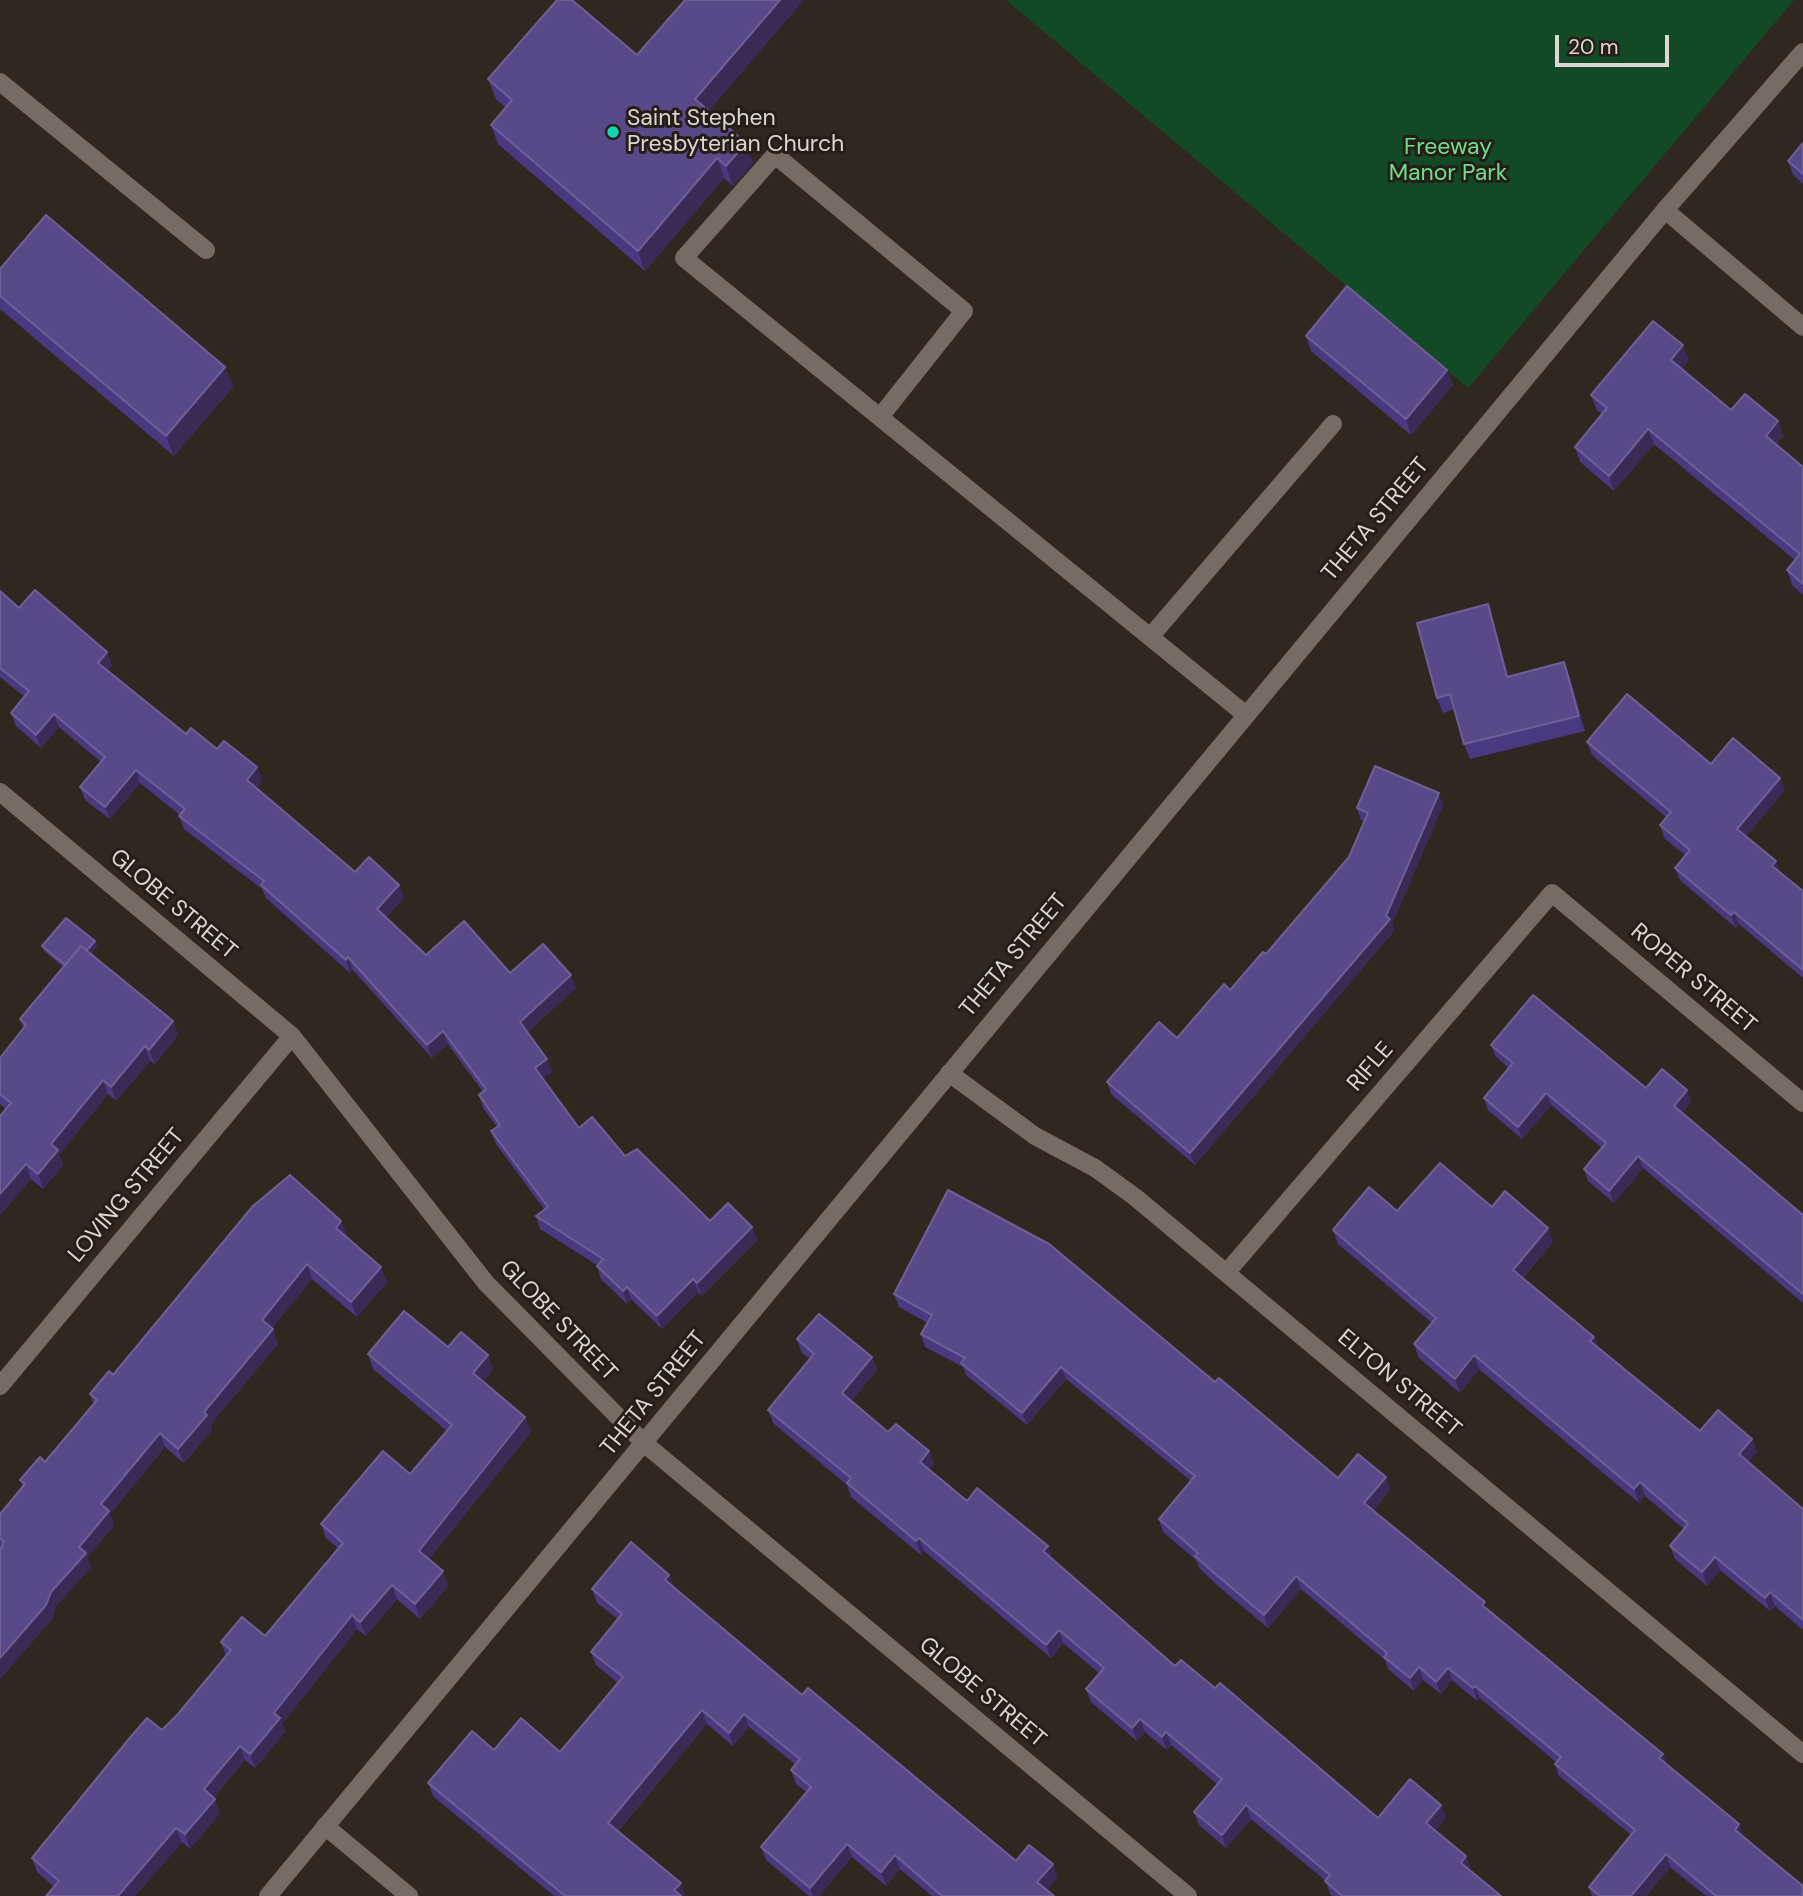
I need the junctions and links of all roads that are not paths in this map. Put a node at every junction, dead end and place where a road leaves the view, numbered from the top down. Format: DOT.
graph roads {
  1 [pos="1803,52"];
  2 [pos="0,82"];
  3 [pos="1665,211"];
  4 [pos="206,250"];
  5 [pos="1803,327"];
  6 [pos="880,417"];
  7 [pos="1333,424"];
  8 [pos="1150,637"];
  9 [pos="1245,715"];
  10 [pos="0,792"];
  11 [pos="1552,893"];
  12 [pos="292,1036"];
  13 [pos="949,1073"];
  14 [pos="1803,1103"];
  15 [pos="1227,1272"];
  16 [pos="0,1386"];
  17 [pos="645,1444"];
  18 [pos="1803,1754"];
  19 [pos="325,1826"];
  20 [pos="268,1896"];
  21 [pos="409,1896"];
  22 [pos="1188,1896"];
  1 -- 3 [label="street, THETA STREET"];
  2 -- 4 [label="street"];
  3 -- 5 [label="street"];
  3 -- 9 [label="street, THETA STREET"];
  6 -- 6 [label="street"];
  6 -- 8 [label="street"];
  7 -- 8 [label="street"];
  8 -- 9 [label="street"];
  9 -- 13 [label="street, THETA STREET"];
  10 -- 12 [label="street, GLOBE STREET"];
  11 -- 14 [label="street, ROPER STREET"];
  11 -- 15 [label="street, RIFLE"];
  12 -- 16 [label="street, LOVING STREET"];
  12 -- 17 [label="street, GLOBE STREET"];
  13 -- 15 [label="street, ELTON STREET"];
  13 -- 17 [label="street, THETA STREET"];
  15 -- 18 [label="street, ELTON STREET"];
  17 -- 19 [label="street, THETA STREET"];
  17 -- 22 [label="street, GLOBE STREET"];
  19 -- 20 [label="street, THETA STREET"];
  19 -- 21 [label="street"];
}
